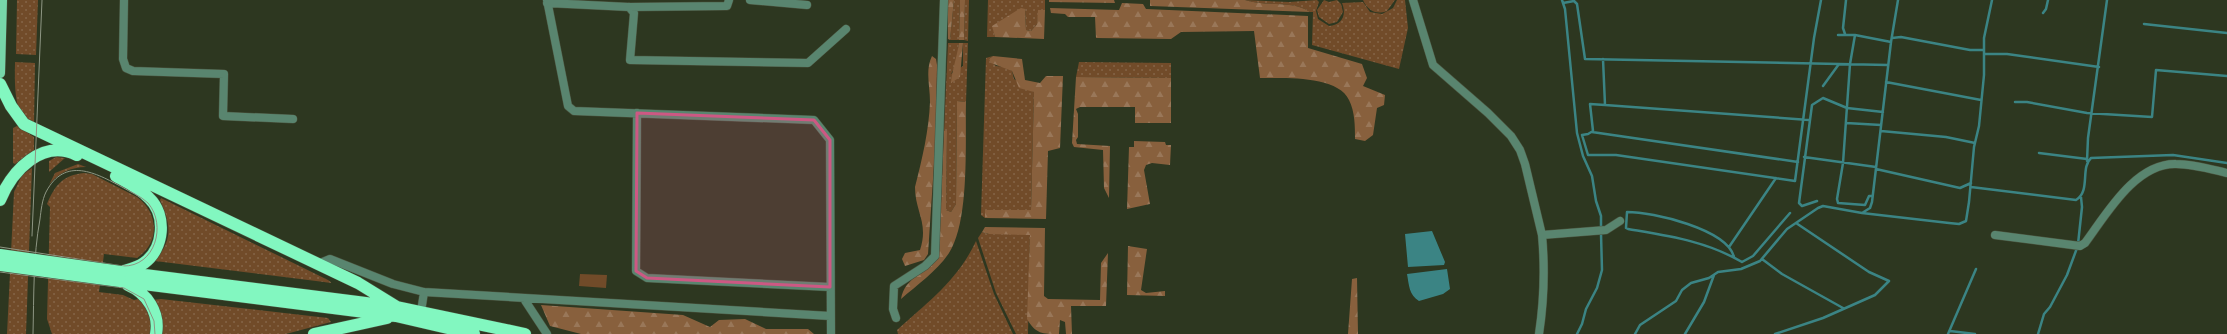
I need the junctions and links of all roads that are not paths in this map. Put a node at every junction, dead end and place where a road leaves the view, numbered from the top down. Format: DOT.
graph roads {
  1 [pos="2,0"];
  2 [pos="124,0"];
  3 [pos="729,0"];
  4 [pos="750,0"];
  5 [pos="944,0"];
  6 [pos="1413,0"];
  7 [pos="547,1"];
  8 [pos="806,5"];
  9 [pos="629,7"];
  10 [pos="846,29"];
  11 [pos="0,73"];
  12 [pos="0,84"];
  13 [pos="637,113"];
  14 [pos="293,119"];
  15 [pos="2227,173"];
  16 [pos="0,200"];
  17 [pos="1620,221"];
  18 [pos="1542,235"];
  19 [pos="1995,235"];
  20 [pos="0,255"];
  21 [pos="318,264"];
  22 [pos="0,265"];
  23 [pos="120,277"];
  24 [pos="830,287"];
  25 [pos="424,292"];
  26 [pos="524,299"];
  27 [pos="396,312"];
  28 [pos="421,312"];
  29 [pos="830,316"];
  30 [pos="896,318"];
  31 [pos="156,334"];
  32 [pos="314,334"];
  33 [pos="474,334"];
  34 [pos="525,334"];
  35 [pos="547,334"];
  36 [pos="831,334"];
  37 [pos="1539,334"];
  1 -- 11 [label="main road"];
  2 -- 14 [label="street"];
  3 -- 9 [label="street"];
  4 -- 8 [label="street"];
  5 -- 30 [label="street"];
  6 -- 18 [label="street"];
  7 -- 9 [label="street"];
  7 -- 13 [label="street"];
  9 -- 10 [label="street"];
  12 -- 21 [label="highway"];
  13 -- 24 [label="street"];
  13 -- 24 [label="street"];
  15 -- 19 [label="street"];
  16 -- 23 [label="highway"];
  17 -- 18 [label="street"];
  18 -- 37 [label="street"];
  20 -- 23 [label="highway, bridge"];
  21 -- 25 [label="street"];
  21 -- 27 [label="highway"];
  22 -- 23 [label="highway, bridge"];
  23 -- 27 [label="highway"];
  23 -- 31 [label="highway"];
  24 -- 29 [label="street"];
  25 -- 26 [label="street"];
  25 -- 28 [label="street"];
  26 -- 29 [label="street"];
  26 -- 35 [label="street"];
  27 -- 28 [label="highway"];
  27 -- 32 [label="highway"];
  27 -- 33 [label="highway"];
  28 -- 34 [label="highway"];
  29 -- 36 [label="street"];
}
